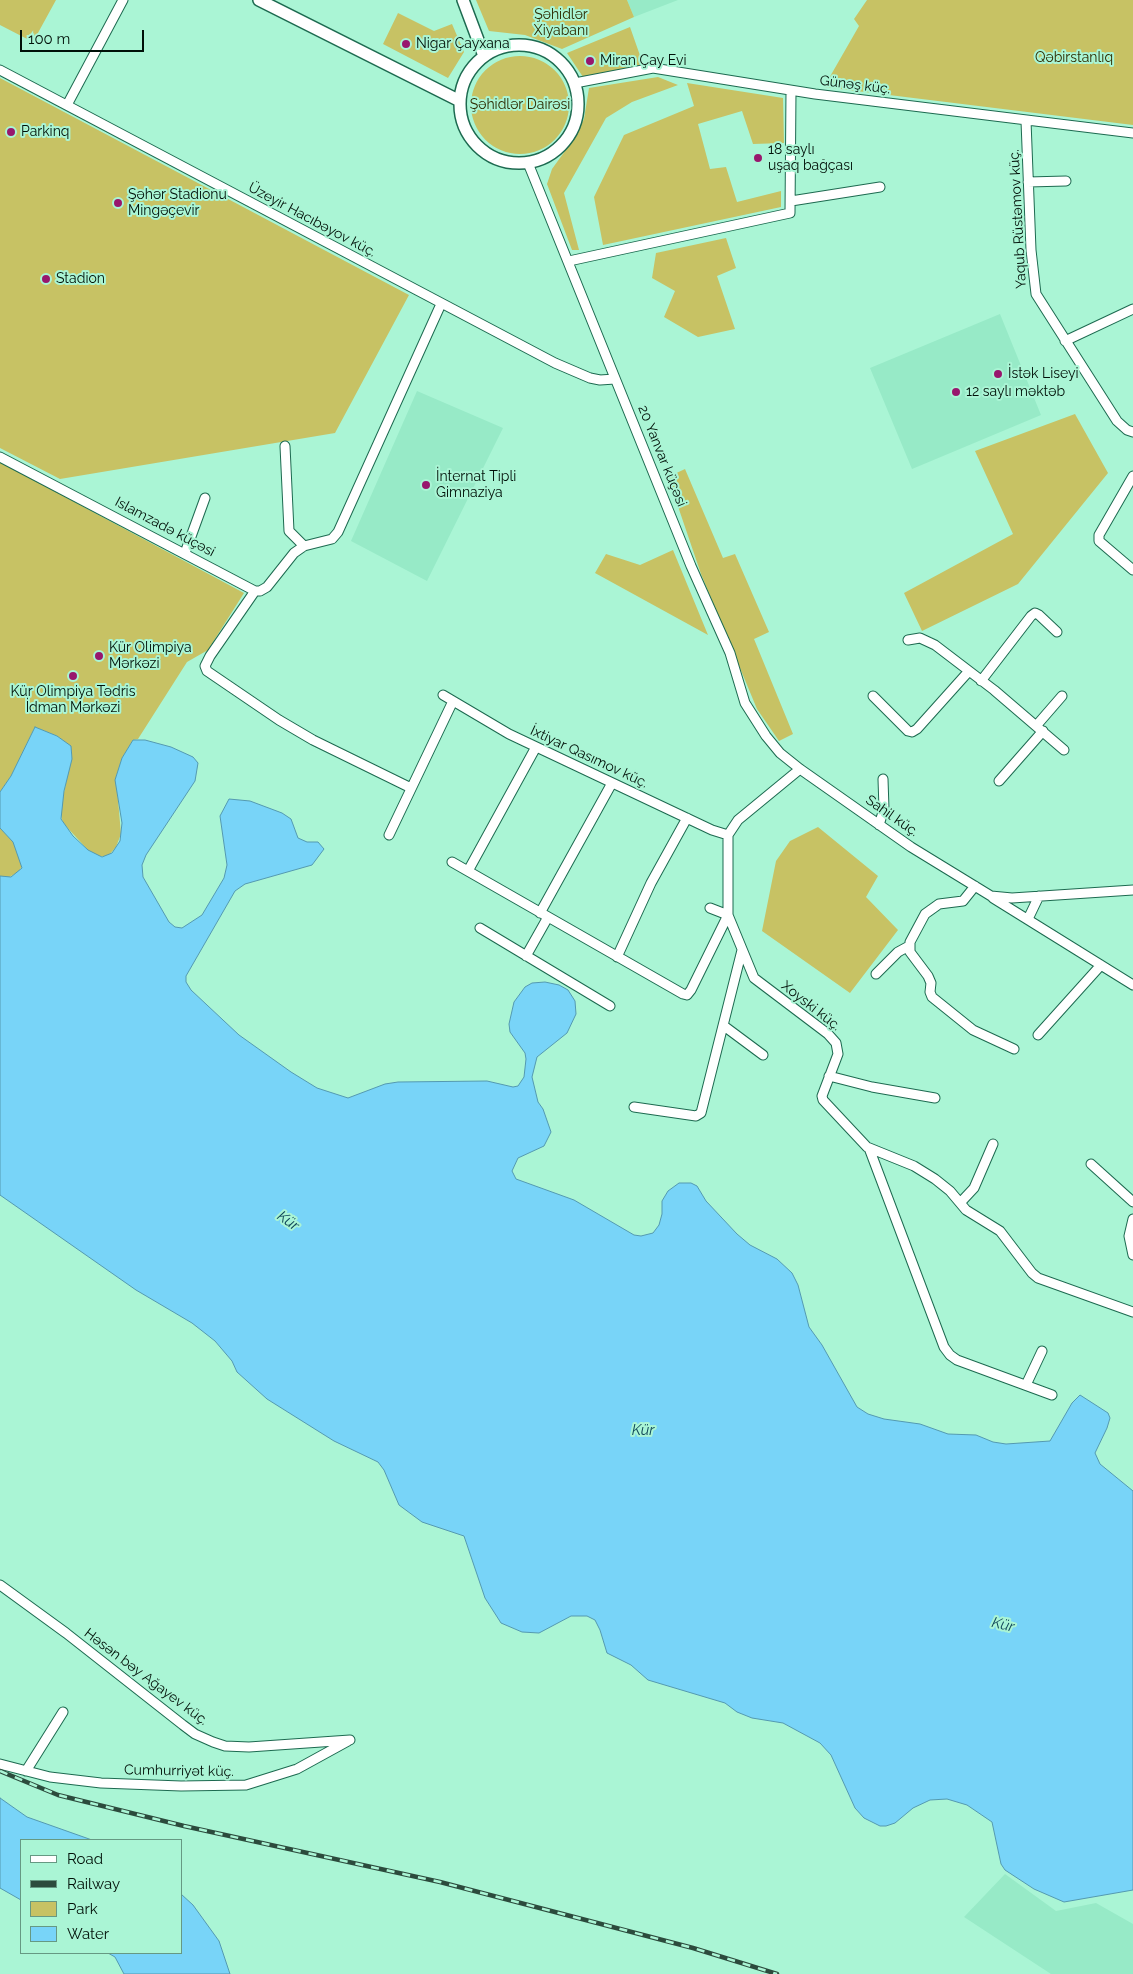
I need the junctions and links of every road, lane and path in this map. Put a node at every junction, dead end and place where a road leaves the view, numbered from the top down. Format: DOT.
graph roads {
  1 [pos="123,0"];
  2 [pos="259,0"];
  3 [pos="463,0"];
  4 [pos="484,56"];
  5 [pos="0,70"];
  6 [pos="575,83"];
  7 [pos="791,91"];
  8 [pos="460,102"];
  9 [pos="67,105"];
  10 [pos="1026,121"];
  11 [pos="1133,133"];
  12 [pos="528,162"];
  13 [pos="1066,181"];
  14 [pos="1028,182"];
  15 [pos="880,187"];
  16 [pos="790,201"];
  17 [pos="569,261"];
  18 [pos="441,304"];
  19 [pos="1133,309"];
  20 [pos="1064,340"];
  21 [pos="615,379"];
  22 [pos="1132,433"];
  23 [pos="285,446"];
  24 [pos="0,457"];
  25 [pos="1133,476"];
  26 [pos="205,498"];
  27 [pos="304,546"];
  28 [pos="185,553"];
  29 [pos="1133,570"];
  30 [pos="255,591"];
  31 [pos="1057,632"];
  32 [pos="908,640"];
  33 [pos="969,671"];
  34 [pos="981,681"];
  35 [pos="443,695"];
  36 [pos="873,696"];
  37 [pos="1062,696"];
  38 [pos="453,701"];
  39 [pos="1040,729"];
  40 [pos="536,747"];
  41 [pos="1064,750"];
  42 [pos="780,753"];
  43 [pos="800,769"];
  44 [pos="883,779"];
  45 [pos="999,781"];
  46 [pos="612,783"];
  47 [pos="412,788"];
  48 [pos="687,818"];
  49 [pos="879,825"];
  50 [pos="389,835"];
  51 [pos="728,835"];
  52 [pos="452,862"];
  53 [pos="468,871"];
  54 [pos="975,886"];
  55 [pos="1132,888"];
  56 [pos="991,896"];
  57 [pos="1038,896"];
  58 [pos="710,908"];
  59 [pos="544,915"];
  60 [pos="728,915"];
  61 [pos="1028,920"];
  62 [pos="480,928"];
  63 [pos="909,946"];
  64 [pos="742,950"];
  65 [pos="526,956"];
  66 [pos="618,957"];
  67 [pos="1101,965"];
  68 [pos="876,974"];
  69 [pos="1133,985"];
  70 [pos="610,1006"];
  71 [pos="724,1026"];
  72 [pos="1038,1035"];
  73 [pos="1014,1049"];
  74 [pos="763,1055"];
  75 [pos="830,1076"];
  76 [pos="934,1098"];
  77 [pos="634,1107"];
  78 [pos="992,1144"];
  79 [pos="869,1148"];
  80 [pos="1091,1164"];
  81 [pos="1133,1202"];
  82 [pos="960,1203"];
  83 [pos="1133,1219"];
  84 [pos="1133,1255"];
  85 [pos="1133,1312"];
  86 [pos="1042,1351"];
  87 [pos="1026,1385"];
  88 [pos="1052,1395"];
  89 [pos="0,1585"];
  90 [pos="63,1712"];
  91 [pos="350,1740"];
  92 [pos="0,1764"];
  93 [pos="26,1771"];
  1 -- 9 [label="street"];
  2 -- 8 [label="main road"];
  3 -- 4 [label="main road"];
  4 -- 6 [label="main road"];
  4 -- 8 [label="main road"];
  5 -- 9 [label="street, Üzeyir Hacıbəyov küç."];
  6 -- 7 [label="street, Günəş küç."];
  6 -- 12 [label="main road"];
  7 -- 10 [label="street, Günəş küç."];
  7 -- 16 [label="street"];
  8 -- 12 [label="main road"];
  9 -- 18 [label="street, Üzeyir Hacıbəyov küç."];
  10 -- 11 [label="street, Günəş küç."];
  10 -- 14 [label="street, Yaqub Rüstəmov küç."];
  12 -- 17 [label="street, 20 Yanvar küçəsi"];
  13 -- 14 [label="street"];
  14 -- 20 [label="street, Yaqub Rüstəmov küç."];
  15 -- 16 [label="street"];
  16 -- 17 [label="street"];
  17 -- 21 [label="street, 20 Yanvar küçəsi"];
  18 -- 21 [label="street, Üzeyir Hacıbəyov küç."];
  18 -- 27 [label="street"];
  19 -- 20 [label="street"];
  20 -- 22 [label="street, Yaqub Rüstəmov küç."];
  21 -- 42 [label="street, 20 Yanvar küçəsi"];
  23 -- 27 [label="street"];
  24 -- 28 [label="street, Islamzadə küçəsi"];
  25 -- 29 [label="street"];
  26 -- 28 [label="street"];
  27 -- 30 [label="street"];
  28 -- 30 [label="street, Islamzadə küçəsi"];
  30 -- 47 [label="street"];
  31 -- 34 [label="street"];
  32 -- 33 [label="street"];
  33 -- 34 [label="street"];
  33 -- 36 [label="street"];
  34 -- 39 [label="street"];
  35 -- 38 [label="street, İxtiyar Qasımov küç."];
  37 -- 39 [label="street"];
  38 -- 40 [label="street, İxtiyar Qasımov küç."];
  38 -- 47 [label="street"];
  39 -- 41 [label="street"];
  39 -- 45 [label="street"];
  40 -- 46 [label="street, İxtiyar Qasımov küç."];
  40 -- 53 [label="street"];
  42 -- 43 [label="street, Sahil küç."];
  43 -- 49 [label="street, Sahil küç."];
  43 -- 51 [label="street"];
  44 -- 49 [label="street"];
  46 -- 48 [label="street, İxtiyar Qasımov küç."];
  46 -- 59 [label="street"];
  47 -- 50 [label="street"];
  48 -- 51 [label="street, İxtiyar Qasımov küç."];
  48 -- 66 [label="street"];
  49 -- 54 [label="street, Sahil küç."];
  51 -- 60 [label="street, Xoyski küç."];
  52 -- 53 [label="street"];
  53 -- 59 [label="street"];
  54 -- 56 [label="street, Sahil küç."];
  54 -- 63 [label="street"];
  55 -- 57 [label="street"];
  56 -- 57 [label="street"];
  56 -- 61 [label="street, Sahil küç."];
  57 -- 61 [label="street"];
  58 -- 60 [label="street"];
  59 -- 65 [label="street"];
  59 -- 66 [label="street"];
  60 -- 64 [label="street, Xoyski küç."];
  60 -- 66 [label="street"];
  61 -- 67 [label="street, Sahil küç."];
  62 -- 65 [label="street"];
  63 -- 68 [label="street"];
  63 -- 73 [label="street"];
  64 -- 71 [label="street"];
  64 -- 75 [label="street, Xoyski küç."];
  65 -- 70 [label="street"];
  67 -- 69 [label="street, Sahil küç."];
  67 -- 72 [label="street"];
  71 -- 74 [label="street"];
  71 -- 77 [label="street"];
  75 -- 76 [label="street"];
  75 -- 79 [label="street, Xoyski küç."];
  78 -- 82 [label="street"];
  79 -- 82 [label="street, Xoyski küç."];
  79 -- 87 [label="street"];
  80 -- 81 [label="street"];
  82 -- 85 [label="street, Xoyski küç."];
  83 -- 84 [label="street"];
  86 -- 87 [label="street"];
  87 -- 88 [label="street"];
  89 -- 91 [label="street, Həsən bəy Ağayev küç."];
  90 -- 93 [label="street"];
  91 -- 93 [label="street, Cumhurriyət küç."];
  92 -- 93 [label="street, Cumhurriyət küç."];
}
